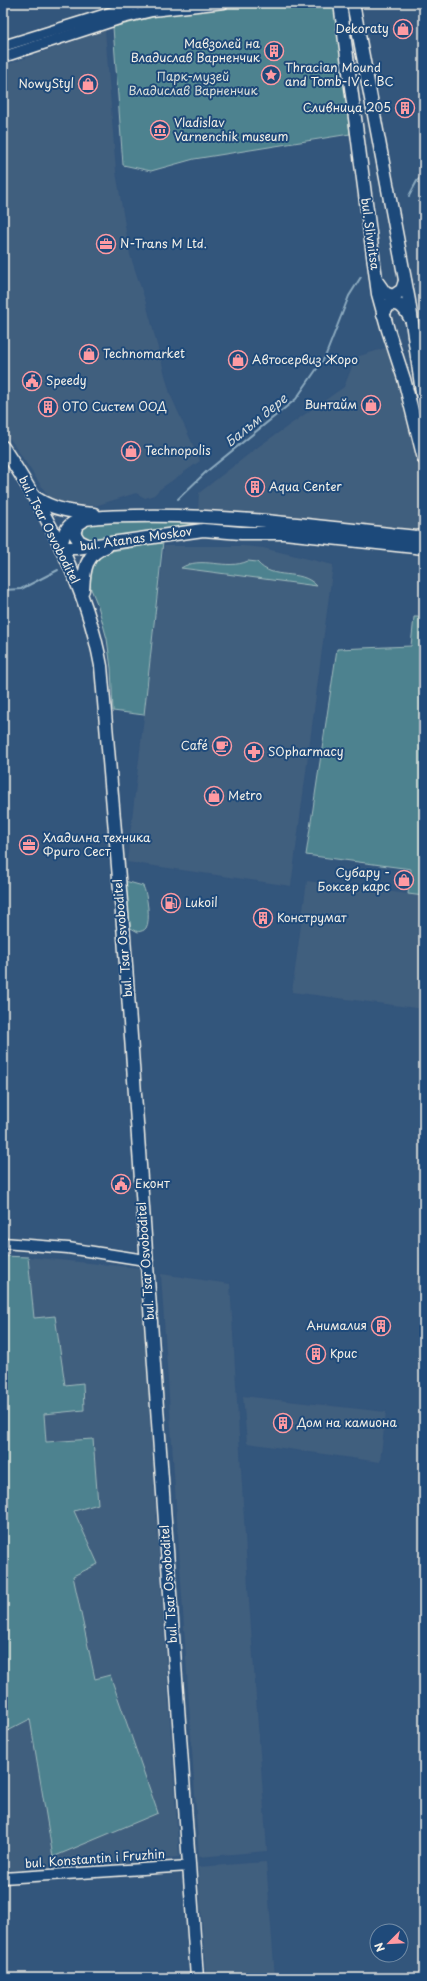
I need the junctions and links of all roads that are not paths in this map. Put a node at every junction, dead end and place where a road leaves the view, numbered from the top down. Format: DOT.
graph roads {
  1 [pos="142,3"];
  2 [pos="224,3"];
  3 [pos="340,3"];
  4 [pos="353,3"];
  5 [pos="3,46"];
  6 [pos="3,57"];
  7 [pos="376,276"];
  8 [pos="405,281"];
  9 [pos="383,314"];
  10 [pos="412,322"];
  11 [pos="424,406"];
  12 [pos="3,447"];
  13 [pos="424,459"];
  14 [pos="34,497"];
  15 [pos="113,516"];
  16 [pos="84,520"];
  17 [pos="424,536"];
  18 [pos="120,542"];
  19 [pos="89,546"];
  20 [pos="61,548"];
  21 [pos="424,548"];
  22 [pos="82,596"];
  23 [pos="3,1243"];
  24 [pos="146,1260"];
  25 [pos="190,1866"];
  26 [pos="3,1878"];
  27 [pos="197,1978"];
  1 -- 5 [label="street"];
  2 -- 6 [label="street"];
  3 -- 7 [label="main road, bul. Slivnitsa"];
  4 -- 8 [label="main road, bul. Slivnitsa"];
  7 -- 8 [label="main road"];
  7 -- 9 [label="main road, bul. Slivnitsa"];
  8 -- 10 [label="main road, bul. Slivnitsa"];
  9 -- 10 [label="main road"];
  9 -- 13 [label="main road, bul. Slivnitsa"];
  10 -- 11 [label="main road, bul. Slivnitsa"];
  12 -- 14 [label="main road, bul. Tsar Osvoboditel"];
  14 -- 15 [label="main road"];
  14 -- 20 [label="main road, bul. Tsar Osvoboditel"];
  15 -- 16 [label="main road, bul. Atanas Moskov"];
  15 -- 17 [label="main road, bul. Atanas Moskov"];
  16 -- 19 [label="main road"];
  16 -- 20 [label="main road, bul. Atanas Moskov"];
  18 -- 19 [label="main road, bul. Atanas Moskov"];
  18 -- 21 [label="main road, bul. Atanas Moskov"];
  18 -- 22 [label="main road"];
  19 -- 20 [label="main road, bul. Atanas Moskov"];
  20 -- 22 [label="main road, bul. Tsar Osvoboditel"];
  22 -- 24 [label="main road, bul. Tsar Osvoboditel"];
  23 -- 24 [label="street"];
  24 -- 25 [label="main road, bul. Tsar Osvoboditel"];
  25 -- 26 [label="street, bul. Konstantin i Fruzhin"];
  25 -- 27 [label="main road, bul. Tsar Osvoboditel"];
}
